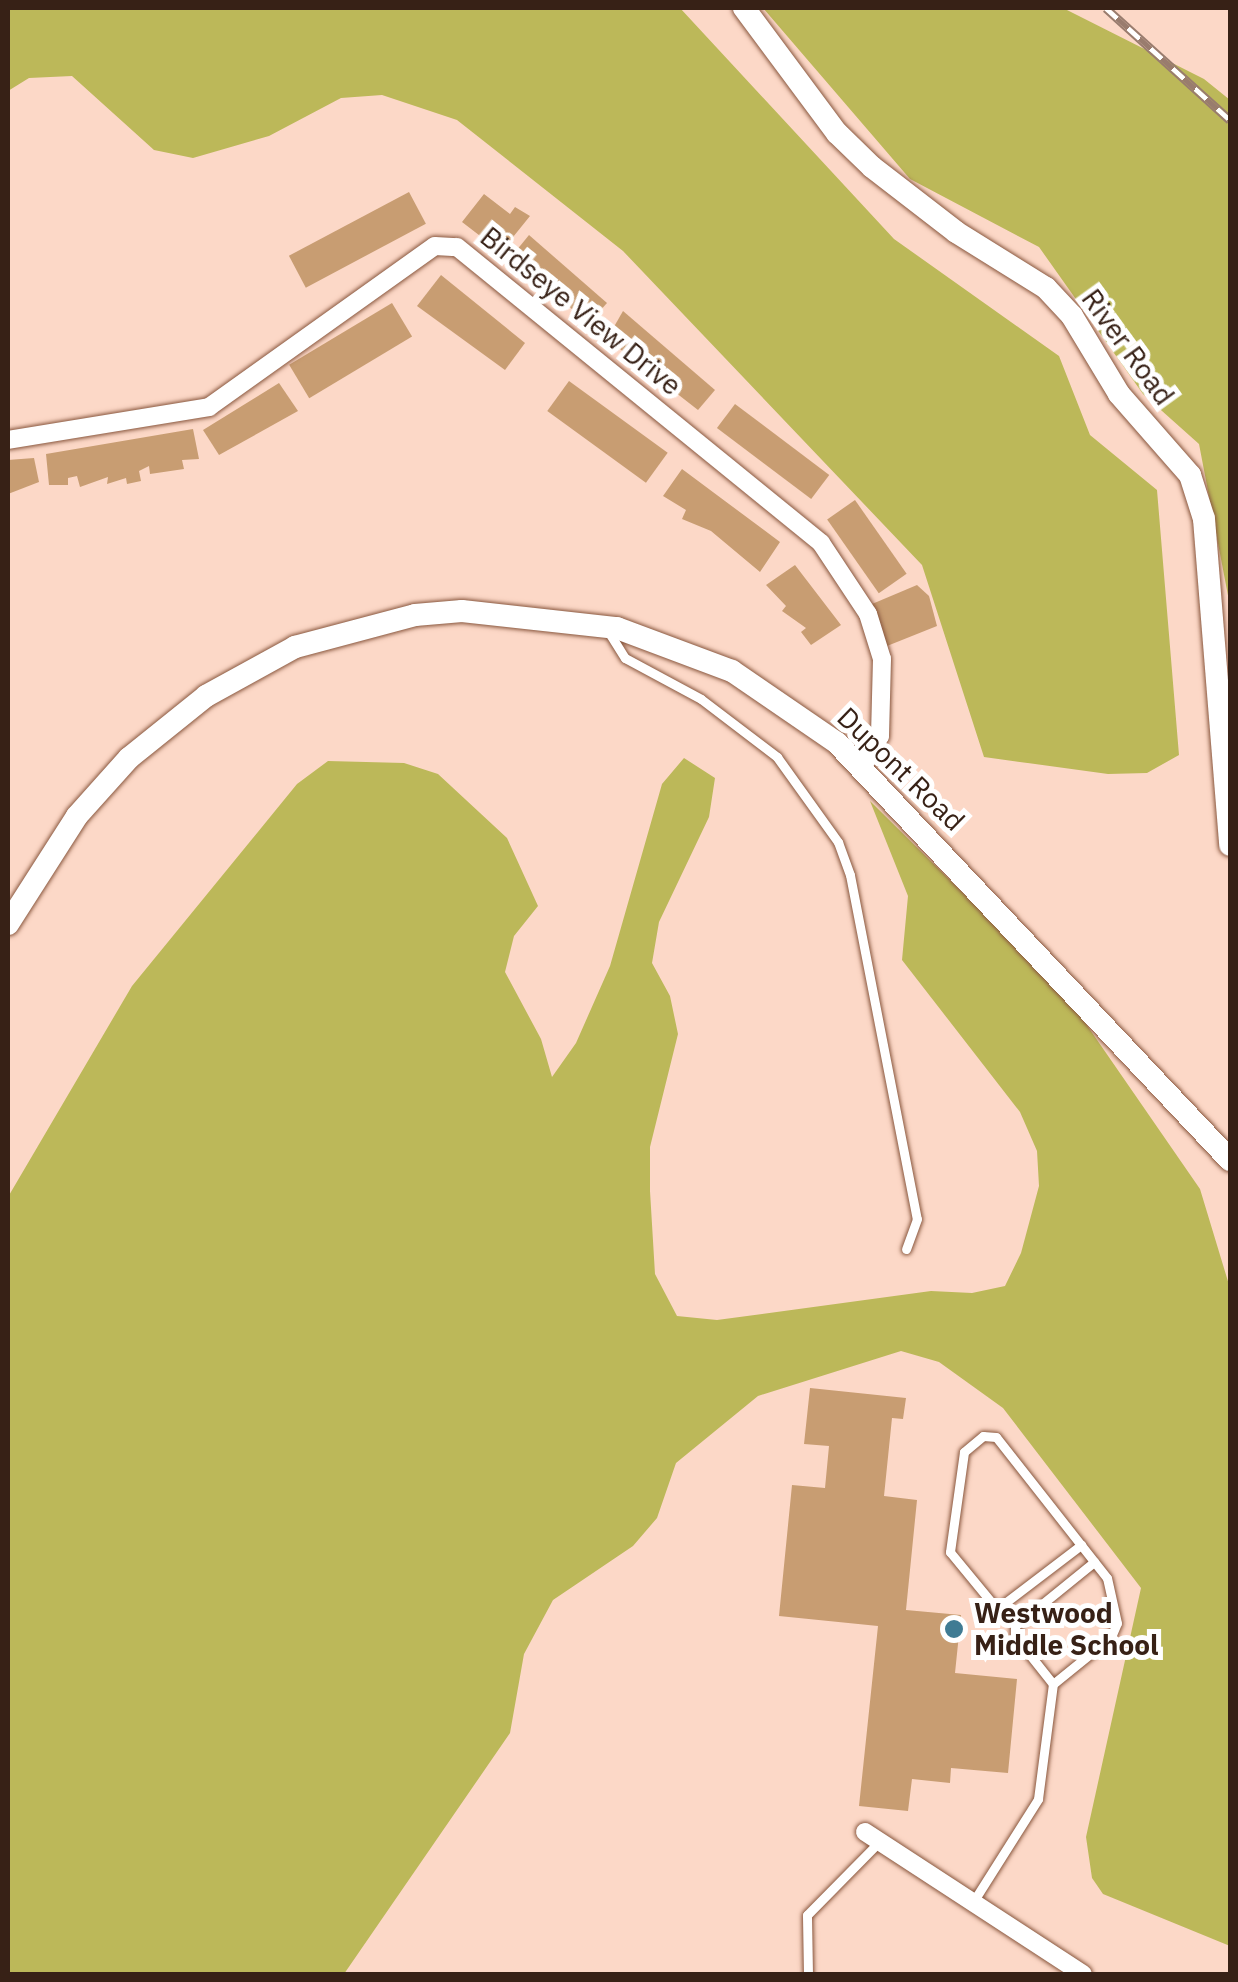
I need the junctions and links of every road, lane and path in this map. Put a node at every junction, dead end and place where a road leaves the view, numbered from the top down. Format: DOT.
graph roads {
  1 [pos="744,8"];
  2 [pos="8,440"];
  3 [pos="604,626"];
  4 [pos="862,769"];
  5 [pos="1230,845"];
  6 [pos="8,924"];
  7 [pos="1230,1160"];
  8 [pos="906,1249"];
  9 [pos="1081,1544"];
  10 [pos="1094,1562"];
  11 [pos="1053,1684"];
  12 [pos="872,1837"];
  13 [pos="972,1903"];
  14 [pos="808,1974"];
  15 [pos="1083,1974"];
  1 -- 5 [label="street, River Road"];
  2 -- 4 [label="street, Birdseye View Drive"];
  3 -- 4 [label="street, Dupont Road"];
  3 -- 6 [label="street, Dupont Road"];
  3 -- 8 [label="lane"];
  4 -- 7 [label="street, Dupont Road"];
  9 -- 9 [label="lane"];
  9 -- 10 [label="lane"];
  10 -- 11 [label="lane"];
  10 -- 11 [label="lane"];
  11 -- 13 [label="lane"];
  12 -- 13 [label="street"];
  12 -- 14 [label="lane"];
  13 -- 15 [label="street"];
}
